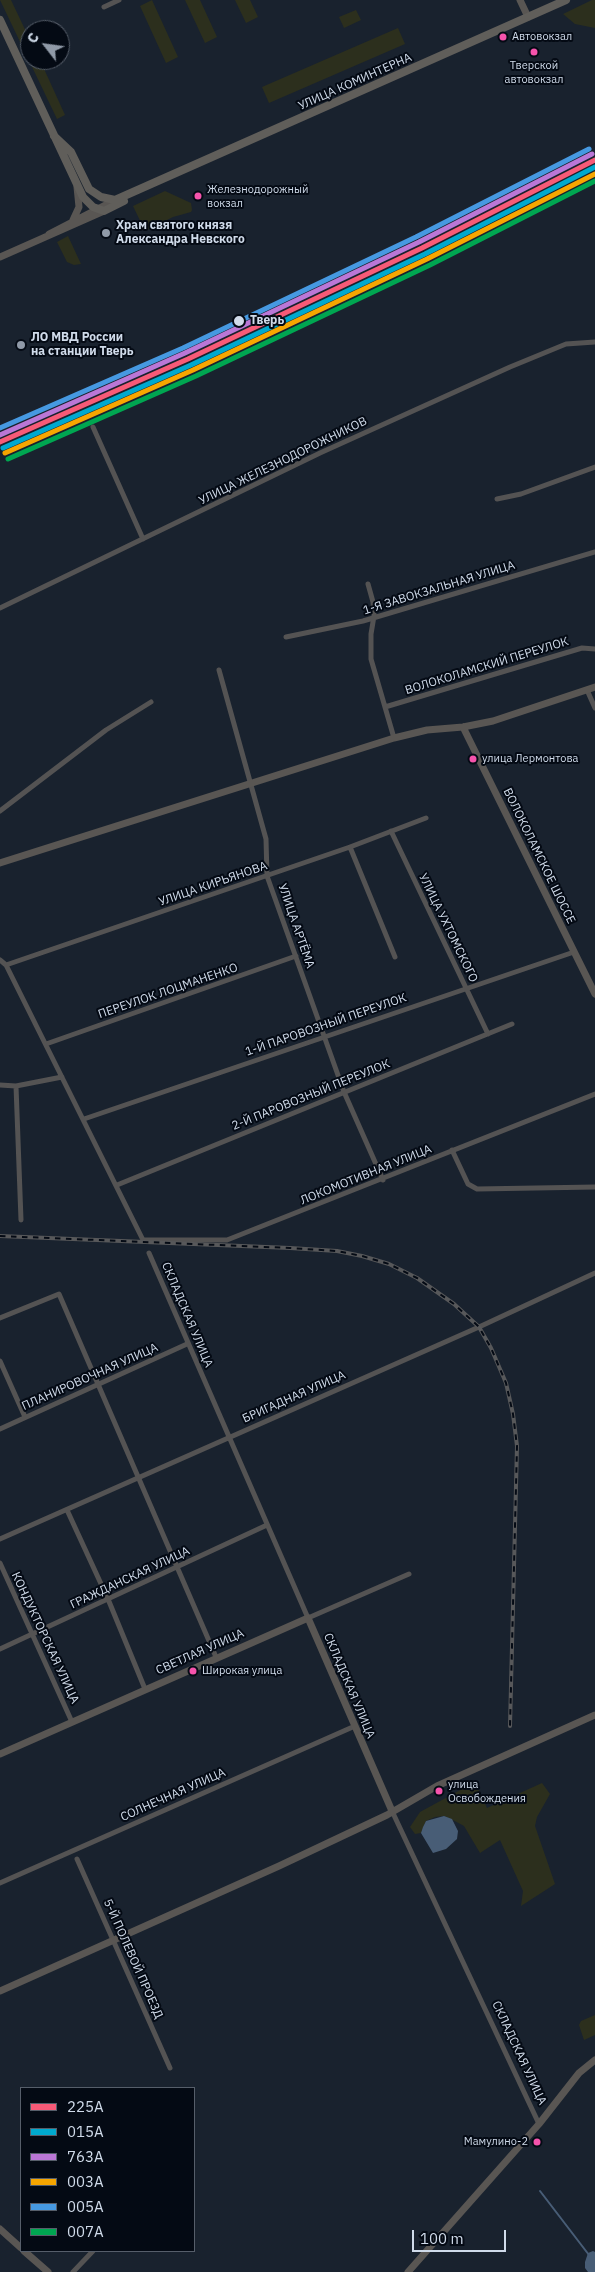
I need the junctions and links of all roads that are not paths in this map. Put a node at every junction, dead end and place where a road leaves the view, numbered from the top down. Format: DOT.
graph roads {
  1 [pos="119,0"];
  2 [pos="520,0"];
  3 [pos="566,0"];
  4 [pos="104,7"];
  5 [pos="528,17"];
  6 [pos="0,20"];
  7 [pos="54,136"];
  8 [pos="76,182"];
  9 [pos="152,184"];
  10 [pos="89,189"];
  11 [pos="115,200"];
  12 [pos="95,209"];
  13 [pos="77,221"];
  14 [pos="0,257"];
  15 [pos="595,342"];
  16 [pos="93,427"];
  17 [pos="595,467"];
  18 [pos="497,499"];
  19 [pos="143,540"];
  20 [pos="595,552"];
  21 [pos="368,584"];
  22 [pos="0,608"];
  23 [pos="374,616"];
  24 [pos="286,637"];
  25 [pos="595,649"];
  26 [pos="219,670"];
  27 [pos="595,687"];
  28 [pos="587,690"];
  29 [pos="151,702"];
  30 [pos="385,707"];
  31 [pos="595,708"];
  32 [pos="463,727"];
  33 [pos="394,738"];
  34 [pos="252,783"];
  35 [pos="0,811"];
  36 [pos="426,818"];
  37 [pos="391,831"];
  38 [pos="350,847"];
  39 [pos="0,863"];
  40 [pos="267,876"];
  41 [pos="574,952"];
  42 [pos="296,956"];
  43 [pos="396,956"];
  44 [pos="0,960"];
  45 [pos="6,965"];
  46 [pos="467,988"];
  47 [pos="595,994"];
  48 [pos="512,1024"];
  49 [pos="488,1034"];
  50 [pos="324,1037"];
  51 [pos="46,1044"];
  52 [pos="62,1077"];
  53 [pos="0,1084"];
  54 [pos="16,1086"];
  55 [pos="344,1092"];
  56 [pos="595,1094"];
  57 [pos="84,1119"];
  58 [pos="452,1150"];
  59 [pos="383,1180"];
  60 [pos="117,1185"];
  61 [pos="595,1187"];
  62 [pos="21,1220"];
  63 [pos="149,1253"];
  64 [pos="595,1272"];
  65 [pos="0,1318"];
  66 [pos="187,1344"];
  67 [pos="0,1361"];
  68 [pos="98,1385"];
  69 [pos="25,1417"];
  70 [pos="0,1429"];
  71 [pos="228,1437"];
  72 [pos="137,1477"];
  73 [pos="68,1510"];
  74 [pos="267,1525"];
  75 [pos="0,1539"];
  76 [pos="0,1563"];
  77 [pos="178,1568"];
  78 [pos="409,1574"];
  79 [pos="108,1599"];
  80 [pos="308,1618"];
  81 [pos="32,1635"];
  82 [pos="0,1649"];
  83 [pos="216,1657"];
  84 [pos="145,1689"];
  85 [pos="595,1715"];
  86 [pos="72,1722"];
  87 [pos="355,1726"];
  88 [pos="0,1754"];
  89 [pos="392,1811"];
  90 [pos="77,1859"];
  91 [pos="0,1883"];
  92 [pos="113,1940"];
  93 [pos="0,1990"];
  94 [pos="595,2060"];
  95 [pos="170,2068"];
  96 [pos="539,2124"];
  97 [pos="0,2229"];
  98 [pos="20,2247"];
  99 [pos="25,2252"];
  100 [pos="91,2252"];
  101 [pos="48,2272"];
  102 [pos="73,2272"];
  103 [pos="408,2272"];
  1 -- 4 [label="street"];
  2 -- 5 [label="street"];
  3 -- 5 [label="main road, УЛИЦА КОМИНТЕРНА"];
  5 -- 9 [label="main road, УЛИЦА КОМИНТЕРНА"];
  6 -- 7 [label="main road"];
  7 -- 8 [label="main road"];
  7 -- 10 [label="main road"];
  8 -- 12 [label="main road"];
  8 -- 13 [label="street"];
  9 -- 11 [label="main road, УЛИЦА КОМИНТЕРНА"];
  9 -- 12 [label="main road, УЛИЦА КОМИНТЕРНА"];
  10 -- 11 [label="main road"];
  10 -- 12 [label="street"];
  11 -- 12 [label="street, УЛИЦА КОМИНТЕРНА"];
  12 -- 13 [label="street, УЛИЦА КОМИНТЕРНА"];
  12 -- 13 [label="street"];
  13 -- 14 [label="street, УЛИЦА КОМИНТЕРНА"];
  15 -- 19 [label="street, УЛИЦА ЖЕЛЕЗНОДОРОЖНИКОВ"];
  16 -- 19 [label="street"];
  17 -- 18 [label="street"];
  19 -- 22 [label="street, УЛИЦА ЖЕЛЕЗНОДОРОЖНИКОВ"];
  20 -- 23 [label="street, 1-Я ЗАВОКЗАЛЬНАЯ УЛИЦА"];
  21 -- 23 [label="street"];
  23 -- 24 [label="street, 1-Я ЗАВОКЗАЛЬНАЯ УЛИЦА"];
  23 -- 30 [label="street"];
  25 -- 30 [label="street, ВОЛОКОЛАМСКИЙ ПЕРЕУЛОК"];
  26 -- 34 [label="street, УЛИЦА АРТЁМА"];
  27 -- 28 [label="street"];
  28 -- 31 [label="street"];
  28 -- 32 [label="street"];
  29 -- 35 [label="street"];
  30 -- 33 [label="street"];
  32 -- 33 [label="street"];
  32 -- 41 [label="street, ВОЛОКОЛАМСКОЕ ШОССЕ"];
  33 -- 34 [label="street"];
  34 -- 39 [label="street"];
  34 -- 40 [label="street, УЛИЦА АРТЁМА"];
  36 -- 37 [label="street, УЛИЦА КИРЬЯНОВА"];
  37 -- 38 [label="street, УЛИЦА КИРЬЯНОВА"];
  37 -- 46 [label="street, УЛИЦА УХТОМСКОГО"];
  38 -- 40 [label="street, УЛИЦА КИРЬЯНОВА"];
  38 -- 43 [label="street"];
  40 -- 42 [label="street, УЛИЦА АРТЁМА"];
  40 -- 45 [label="street, УЛИЦА КИРЬЯНОВА"];
  41 -- 46 [label="street, 1-Й ПАРОВОЗНЫЙ ПЕРЕУЛОК"];
  41 -- 47 [label="street, ВОЛОКОЛАМСКОЕ ШОССЕ"];
  42 -- 50 [label="street, УЛИЦА АРТЁМА"];
  42 -- 51 [label="street, ПЕРЕУЛОК ЛОЦМАНЕНКО"];
  44 -- 45 [label="street"];
  45 -- 51 [label="street"];
  46 -- 49 [label="street, УЛИЦА УХТОМСКОГО"];
  46 -- 50 [label="street, 1-Й ПАРОВОЗНЫЙ ПЕРЕУЛОК"];
  48 -- 49 [label="street, 2-Й ПАРОВОЗНЫЙ ПЕРЕУЛОК"];
  49 -- 55 [label="street, 2-Й ПАРОВОЗНЫЙ ПЕРЕУЛОК"];
  50 -- 55 [label="street, УЛИЦА АРТЁМА"];
  50 -- 57 [label="street, 1-Й ПАРОВОЗНЫЙ ПЕРЕУЛОК"];
  51 -- 52 [label="street"];
  52 -- 54 [label="street"];
  52 -- 57 [label="street"];
  53 -- 54 [label="street"];
  54 -- 62 [label="street"];
  55 -- 59 [label="street, УЛИЦА АРТЁМА"];
  55 -- 60 [label="street, 2-Й ПАРОВОЗНЫЙ ПЕРЕУЛОК"];
  56 -- 58 [label="street, ЛОКОМОТИВНАЯ УЛИЦА"];
  57 -- 60 [label="street"];
  58 -- 59 [label="street, ЛОКОМОТИВНАЯ УЛИЦА"];
  58 -- 61 [label="street"];
  59 -- 60 [label="street, ЛОКОМОТИВНАЯ УЛИЦА"];
  63 -- 66 [label="street, СКЛАДСКАЯ УЛИЦА"];
  64 -- 71 [label="street, БРИГАДНАЯ УЛИЦА"];
  65 -- 68 [label="street"];
  66 -- 68 [label="street, ПЛАНИРОВОЧНАЯ УЛИЦА"];
  66 -- 71 [label="street, СКЛАДСКАЯ УЛИЦА"];
  67 -- 69 [label="street"];
  68 -- 69 [label="street, ПЛАНИРОВОЧНАЯ УЛИЦА"];
  68 -- 72 [label="street"];
  69 -- 70 [label="street, ПЛАНИРОВОЧНАЯ УЛИЦА"];
  71 -- 72 [label="street, БРИГАДНАЯ УЛИЦА"];
  71 -- 74 [label="street, СКЛАДСКАЯ УЛИЦА"];
  72 -- 73 [label="street, БРИГАДНАЯ УЛИЦА"];
  72 -- 77 [label="street"];
  73 -- 75 [label="street, БРИГАДНАЯ УЛИЦА"];
  73 -- 79 [label="street"];
  74 -- 77 [label="street, ГРАЖДАНСКАЯ УЛИЦА"];
  74 -- 80 [label="street, СКЛАДСКАЯ УЛИЦА"];
  76 -- 81 [label="street, КОНДУКТОРСКАЯ УЛИЦА"];
  77 -- 79 [label="street, ГРАЖДАНСКАЯ УЛИЦА"];
  77 -- 83 [label="street"];
  78 -- 80 [label="street, СВЕТЛАЯ УЛИЦА"];
  79 -- 81 [label="street, ГРАЖДАНСКАЯ УЛИЦА"];
  79 -- 84 [label="street"];
  80 -- 83 [label="street, СВЕТЛАЯ УЛИЦА"];
  80 -- 87 [label="street, СКЛАДСКАЯ УЛИЦА"];
  81 -- 82 [label="street, ГРАЖДАНСКАЯ УЛИЦА"];
  81 -- 86 [label="street, КОНДУКТОРСКАЯ УЛИЦА"];
  83 -- 84 [label="street, СВЕТЛАЯ УЛИЦА"];
  84 -- 86 [label="street, СВЕТЛАЯ УЛИЦА"];
  85 -- 89 [label="street"];
  86 -- 88 [label="street, СВЕТЛАЯ УЛИЦА"];
  87 -- 89 [label="street, СКЛАДСКАЯ УЛИЦА"];
  87 -- 91 [label="street, СОЛНЕЧНАЯ УЛИЦА"];
  89 -- 92 [label="street"];
  89 -- 96 [label="street, СКЛАДСКАЯ УЛИЦА"];
  90 -- 92 [label="street, 5-Й ПОЛЕВОЙ ПРОЕЗД"];
  92 -- 93 [label="street"];
  92 -- 95 [label="street, 5-Й ПОЛЕВОЙ ПРОЕЗД"];
  94 -- 96 [label="street"];
  96 -- 103 [label="street"];
  97 -- 98 [label="street"];
  99 -- 101 [label="street"];
  100 -- 102 [label="street"];
}
